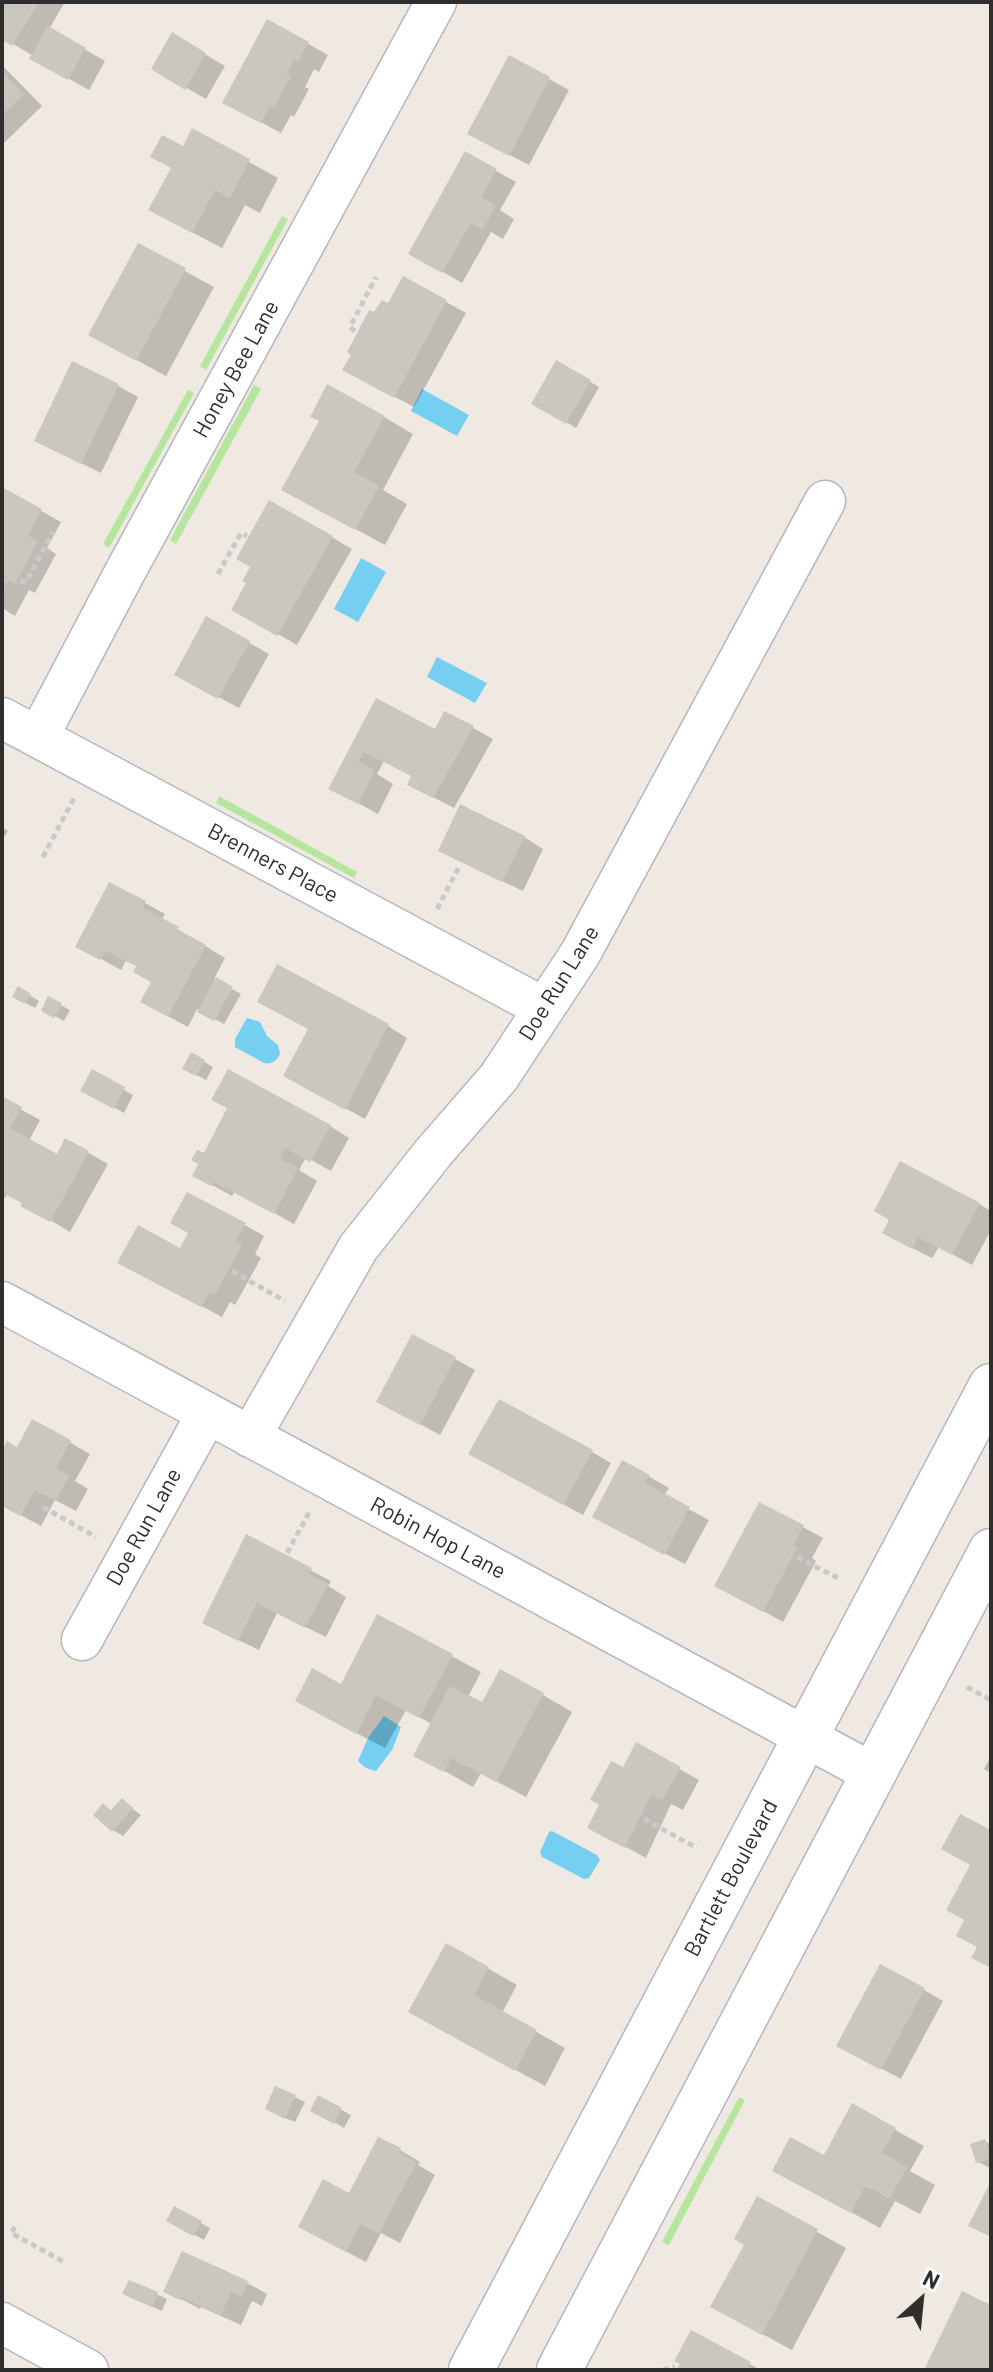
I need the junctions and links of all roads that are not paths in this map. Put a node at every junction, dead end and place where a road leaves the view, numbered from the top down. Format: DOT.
graph roads {
  1 [pos="436,2"];
  2 [pos="825,501"];
  3 [pos="2,718"];
  4 [pos="38,737"];
  5 [pos="544,1008"];
  6 [pos="2,1302"];
  7 [pos="991,1386"];
  8 [pos="207,1414"];
  9 [pos="250,1437"];
  10 [pos="991,1551"];
  11 [pos="82,1640"];
  12 [pos="804,1737"];
  13 [pos="874,1774"];
  14 [pos="2,2323"];
  15 [pos="88,2370"];
  16 [pos="471,2370"];
  17 [pos="559,2370"];
  1 -- 4 [label="street, Honey Bee Lane"];
  2 -- 5 [label="street, Doe Run Lane"];
  3 -- 4 [label="street, Brenners Place"];
  4 -- 5 [label="street, Brenners Place"];
  5 -- 9 [label="street, Doe Run Lane"];
  6 -- 8 [label="street, Robin Hop Lane"];
  7 -- 12 [label="main road, Bartlett Boulevard"];
  8 -- 9 [label="street, Robin Hop Lane"];
  8 -- 11 [label="street, Doe Run Lane"];
  9 -- 12 [label="street, Robin Hop Lane"];
  10 -- 13 [label="main road"];
  12 -- 13 [label="street, Robin Hop Lane"];
  12 -- 16 [label="main road, Bartlett Boulevard"];
  13 -- 17 [label="main road"];
  14 -- 15 [label="street"];
}
